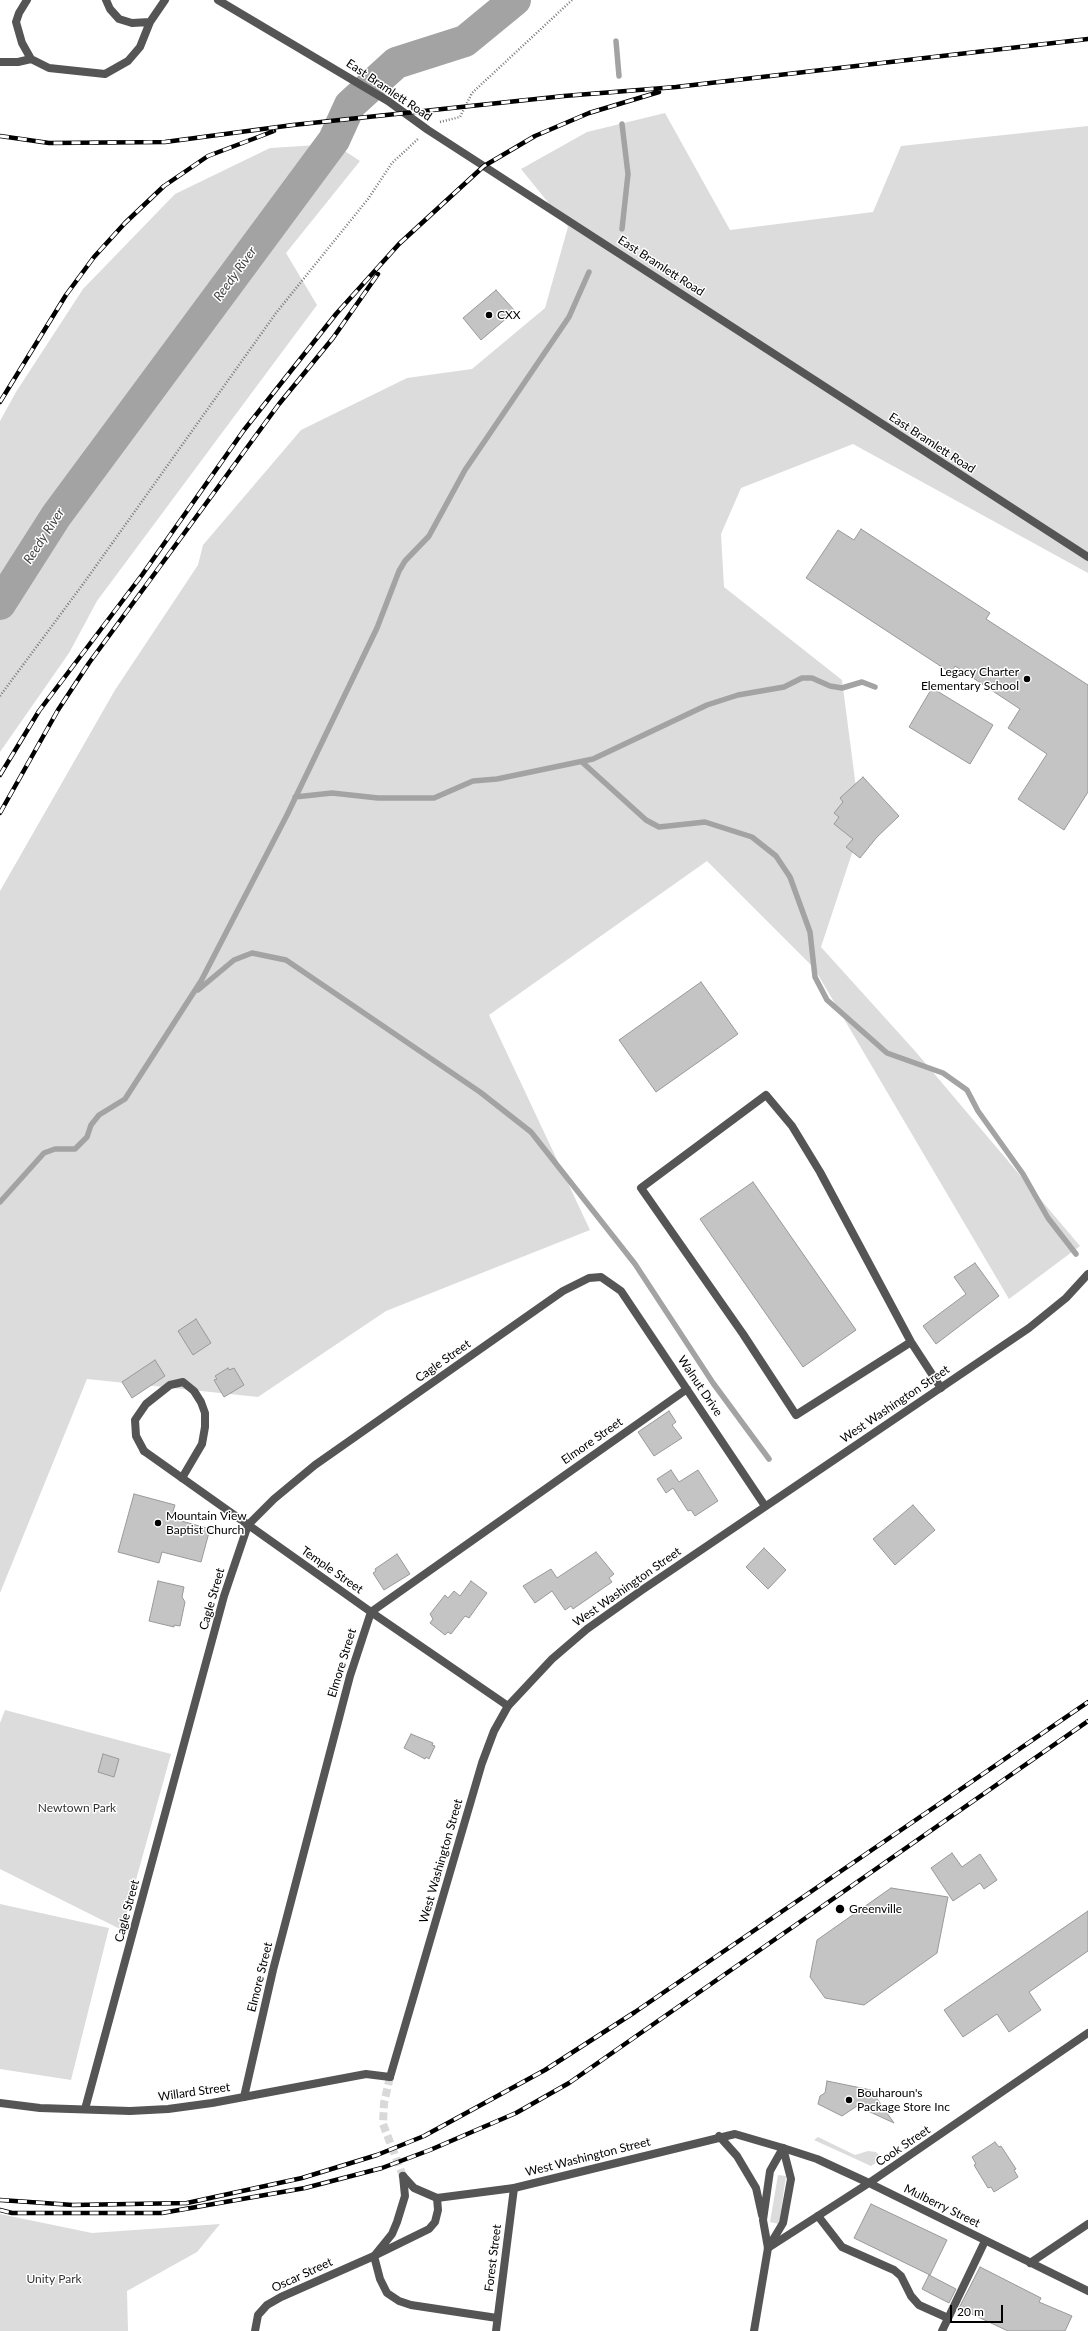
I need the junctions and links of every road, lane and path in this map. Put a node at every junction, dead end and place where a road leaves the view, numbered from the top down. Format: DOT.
graph roads {
  1 [pos="27,0"];
  2 [pos="106,0"];
  3 [pos="164,0"];
  4 [pos="218,0"];
  5 [pos="572,0"];
  6 [pos="150,22"];
  7 [pos="31,59"];
  8 [pos="0,62"];
  9 [pos="437,123"];
  10 [pos="415,142"];
  11 [pos="1088,557"];
  12 [pos="0,696"];
  13 [pos="1088,1274"];
  14 [pos="610,1282"];
  15 [pos="911,1342"];
  16 [pos="942,1388"];
  17 [pos="687,1389"];
  18 [pos="182,1478"];
  19 [pos="765,1506"];
  20 [pos="248,1525"];
  21 [pos="371,1612"];
  22 [pos="508,1706"];
  23 [pos="1088,2033"];
  24 [pos="390,2077"];
  25 [pos="244,2097"];
  26 [pos="0,2103"];
  27 [pos="85,2109"];
  28 [pos="719,2136"];
  29 [pos="784,2148"];
  30 [pos="869,2183"];
  31 [pos="514,2188"];
  32 [pos="437,2198"];
  33 [pos="818,2216"];
  34 [pos="764,2220"];
  35 [pos="1088,2224"];
  36 [pos="985,2241"];
  37 [pos="768,2248"];
  38 [pos="374,2256"];
  39 [pos="1030,2264"];
  40 [pos="1088,2291"];
  41 [pos="497,2318"];
  42 [pos="948,2318"];
  43 [pos="255,2331"];
  44 [pos="496,2331"];
  45 [pos="754,2331"];
  46 [pos="942,2331"];
  1 -- 7 [label="street"];
  2 -- 6 [label="street"];
  3 -- 6 [label="street"];
  4 -- 11 [label="street, East Bramlett Road"];
  5 -- 9 [label="path"];
  6 -- 7 [label="street"];
  7 -- 8 [label="street"];
  10 -- 12 [label="path"];
  13 -- 16 [label="street, West Washington Street"];
  14 -- 17 [label="street, Walnut Drive"];
  14 -- 20 [label="street, Cagle Street"];
  15 -- 15 [label="street"];
  15 -- 16 [label="street"];
  16 -- 19 [label="street, West Washington Street"];
  17 -- 19 [label="street, Walnut Drive"];
  17 -- 21 [label="street, Elmore Street"];
  18 -- 18 [label="street, Temple Street"];
  18 -- 20 [label="street, Temple Street"];
  19 -- 22 [label="street, West Washington Street"];
  20 -- 21 [label="street, Temple Street"];
  20 -- 27 [label="street, Cagle Street"];
  21 -- 22 [label="street, Temple Street"];
  21 -- 25 [label="street, Elmore Street"];
  22 -- 24 [label="street, West Washington Street"];
  23 -- 30 [label="street, Cook Street"];
  24 -- 25 [label="street, Willard Street"];
  25 -- 27 [label="street, Willard Street"];
  26 -- 27 [label="street, Willard Street"];
  28 -- 29 [label="street, West Washington Street"];
  28 -- 31 [label="street, West Washington Street"];
  28 -- 34 [label="street"];
  29 -- 30 [label="street, Mulberry Street"];
  29 -- 34 [label="street"];
  29 -- 37 [label="street"];
  30 -- 33 [label="street, Cook Street"];
  30 -- 36 [label="street, Mulberry Street"];
  31 -- 32 [label="street, West Washington Street"];
  31 -- 41 [label="street, Forest Street"];
  32 -- 38 [label="street, Oscar Street"];
  32 -- 38 [label="street, Oscar Street"];
  33 -- 37 [label="street, Cook Street"];
  33 -- 42 [label="street"];
  34 -- 37 [label="street"];
  35 -- 39 [label="street"];
  36 -- 39 [label="street, Mulberry Street"];
  36 -- 42 [label="street"];
  37 -- 45 [label="street"];
  38 -- 41 [label="street"];
  38 -- 43 [label="street, Oscar Street"];
  39 -- 40 [label="street, Mulberry Street"];
  41 -- 44 [label="street, Forest Street"];
  42 -- 46 [label="street"];
}
